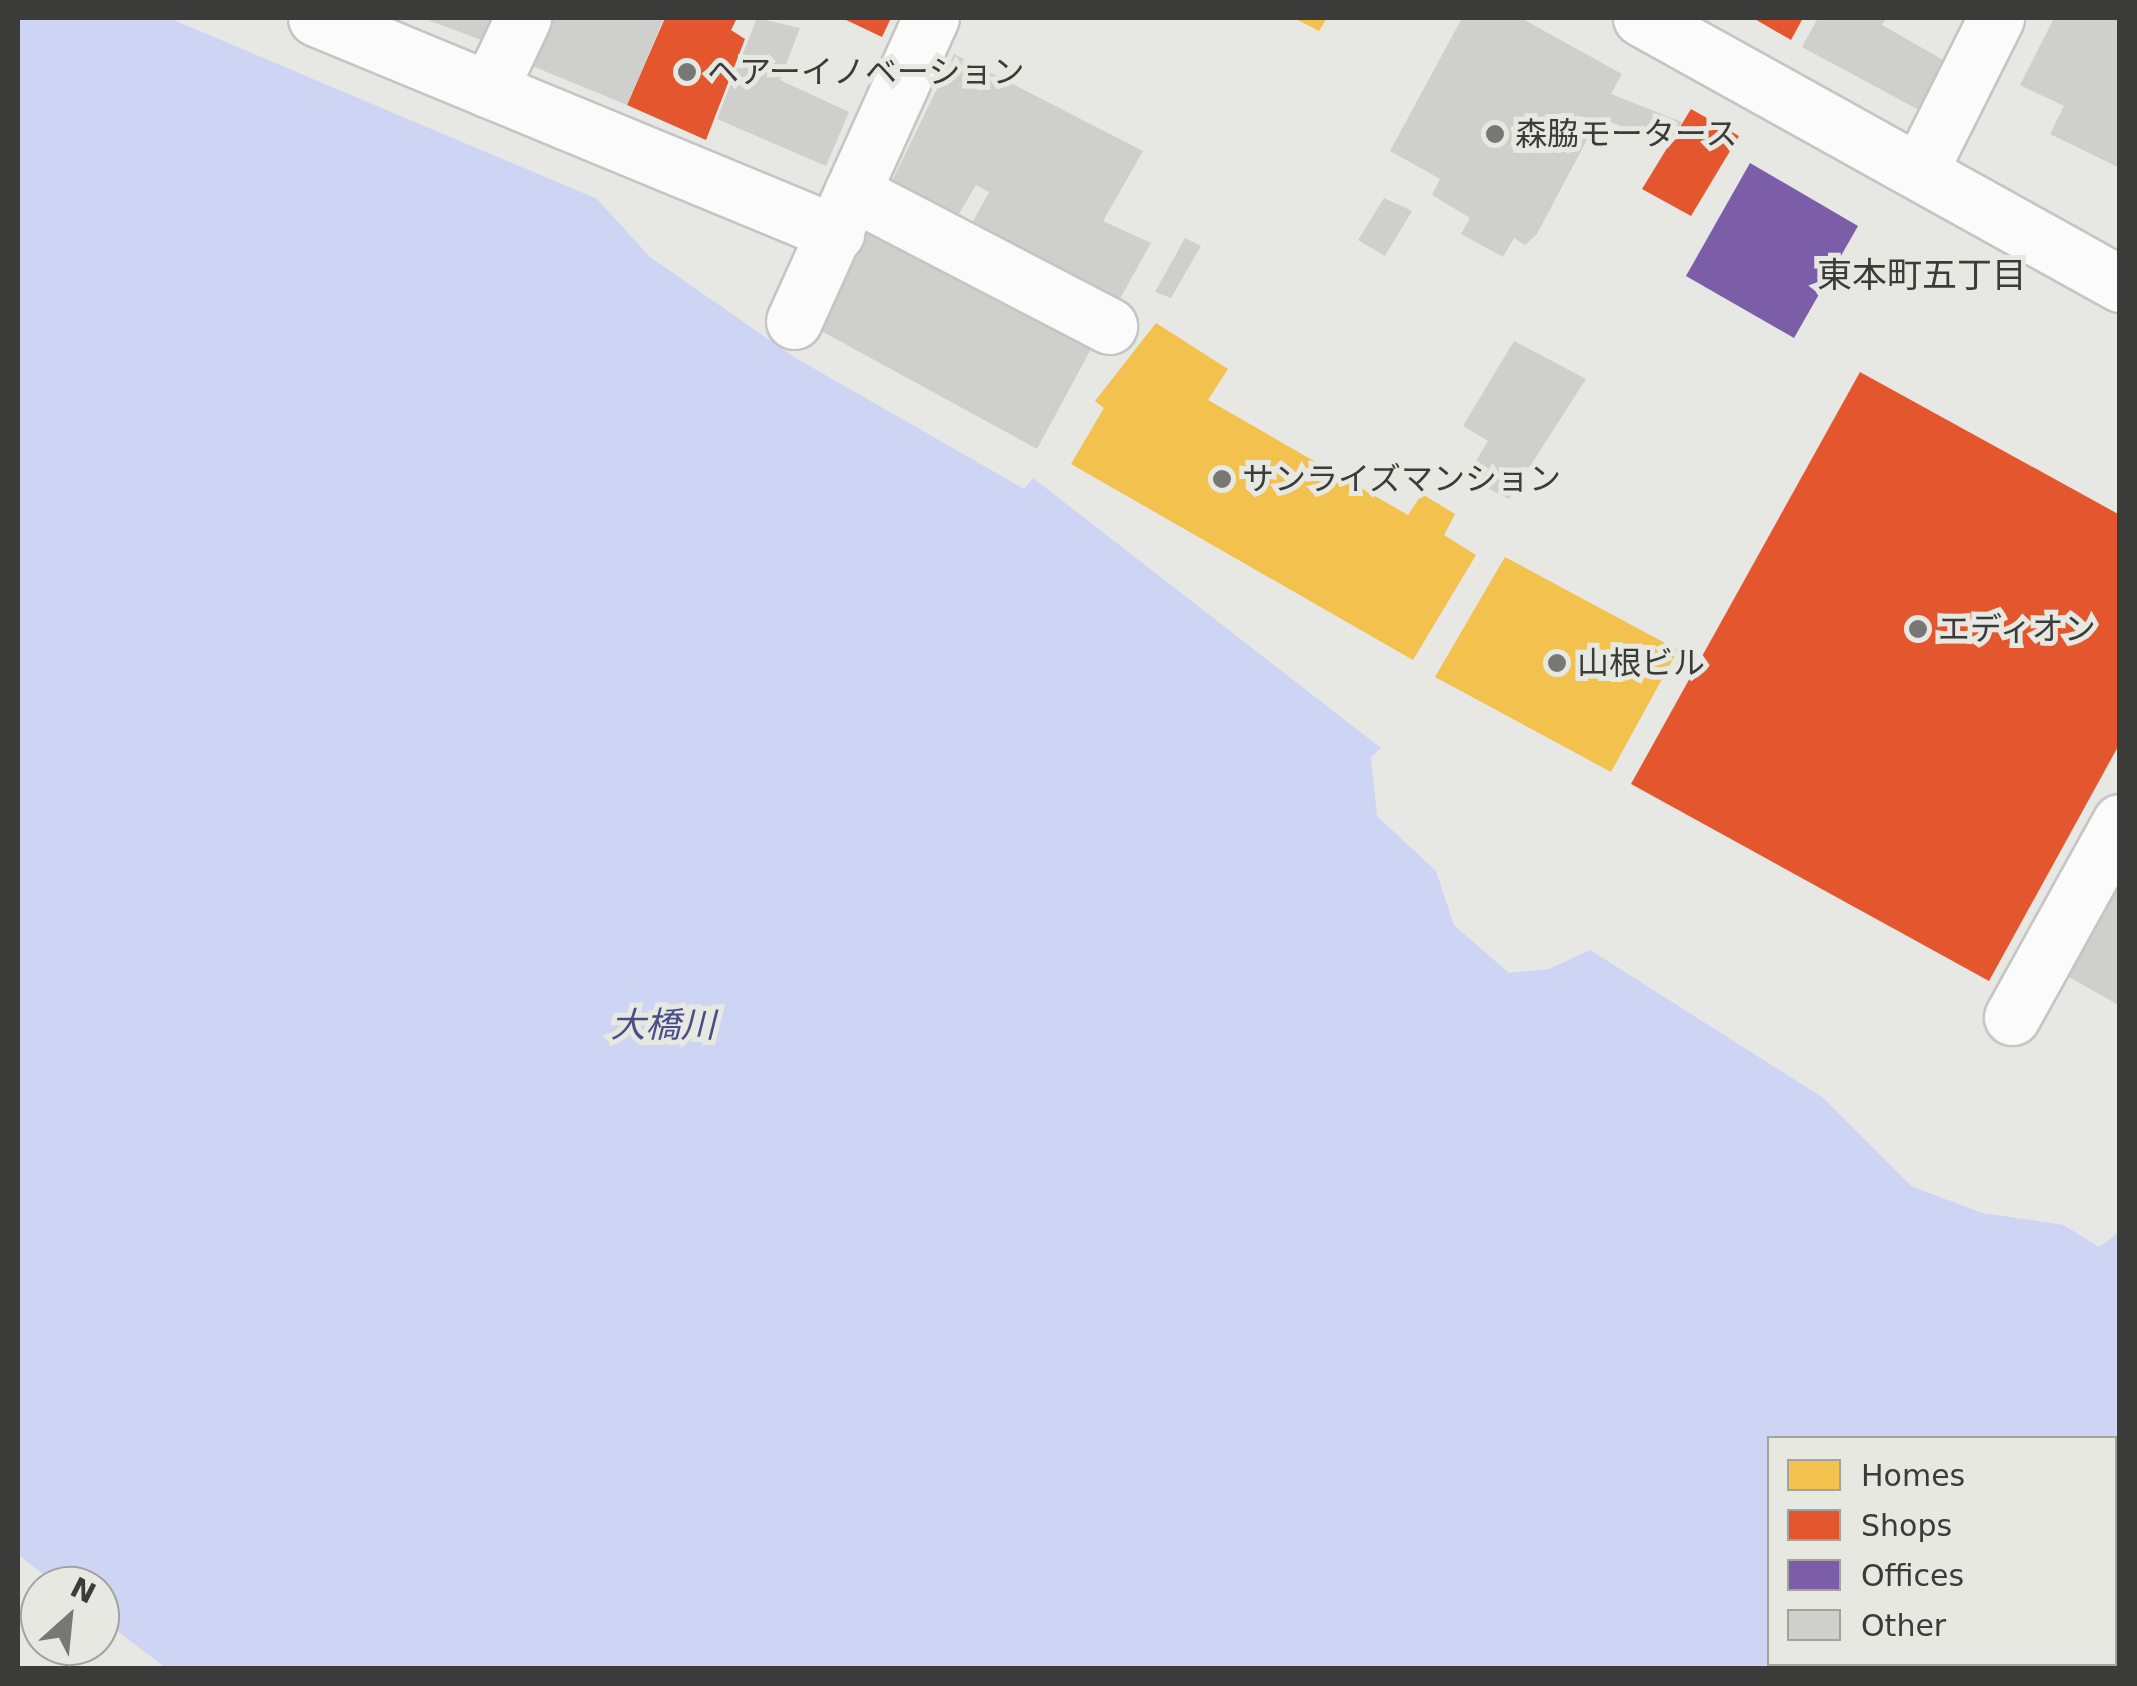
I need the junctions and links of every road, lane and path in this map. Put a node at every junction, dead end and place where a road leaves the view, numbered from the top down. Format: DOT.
graph roads {
  1 [pos="316,18"];
  2 [pos="522,18"];
  3 [pos="932,18"];
  4 [pos="1641,18"];
  5 [pos="1996,18"];
  6 [pos="489,90"];
  7 [pos="1920,170"];
  8 [pos="844,213"];
  9 [pos="2120,284"];
  10 [pos="794,320"];
  11 [pos="1109,326"];
  12 [pos="2120,822"];
  13 [pos="2012,1017"];
  1 -- 6 [label="street"];
  2 -- 6 [label="street"];
  3 -- 8 [label="street"];
  4 -- 7 [label="street"];
  5 -- 7 [label="street"];
  6 -- 8 [label="street"];
  7 -- 9 [label="street"];
  8 -- 10 [label="street"];
  8 -- 11 [label="street"];
  12 -- 13 [label="street"];
}
